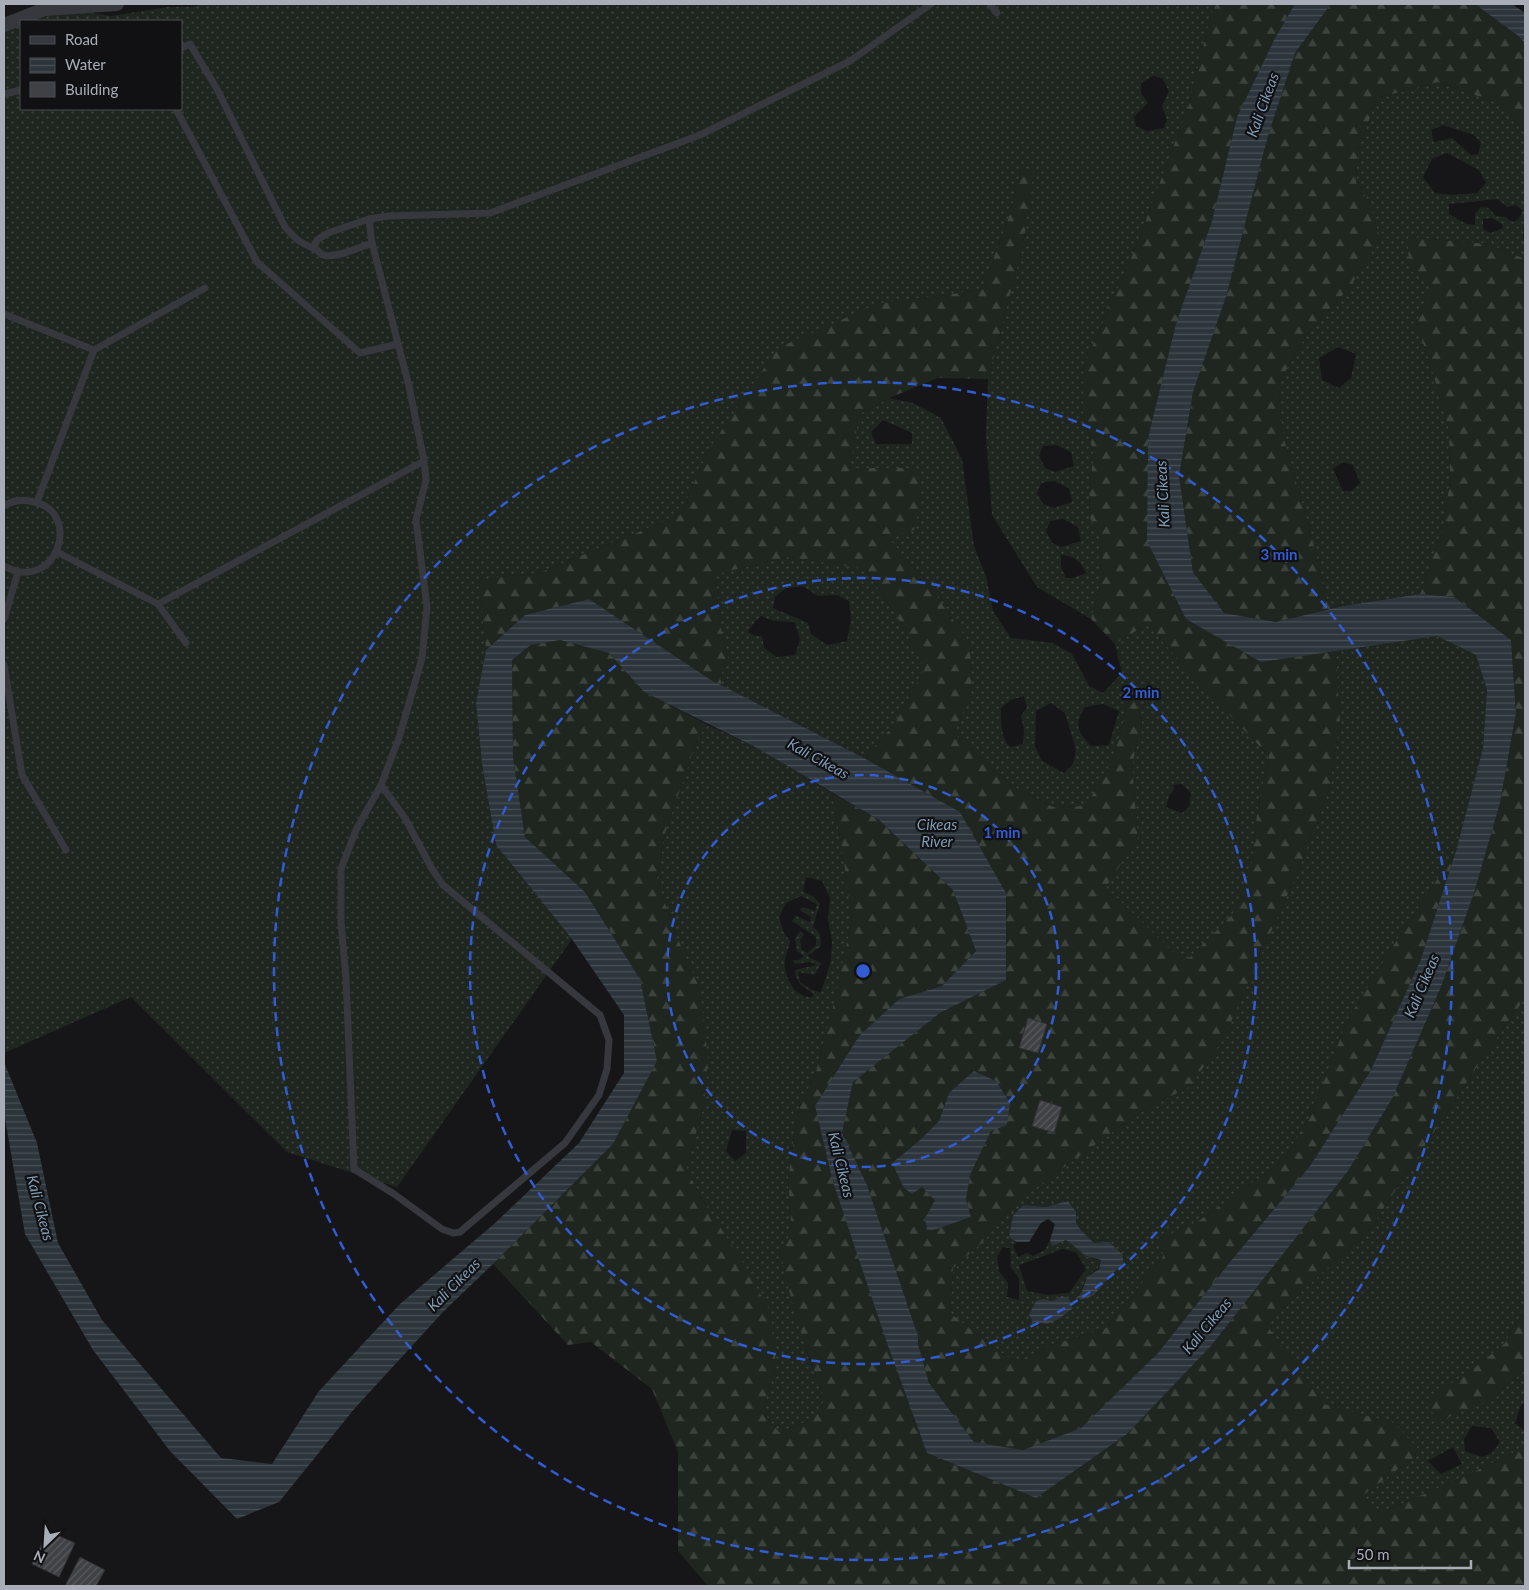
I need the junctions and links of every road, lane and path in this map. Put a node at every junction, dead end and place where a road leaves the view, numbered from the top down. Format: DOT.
graph roads {
  1 [pos="112,4"];
  2 [pos="117,4"];
  3 [pos="931,4"];
  4 [pos="990,4"];
  5 [pos="998,14"];
  6 [pos="4,25"];
  7 [pos="182,48"];
  8 [pos="20,90"];
  9 [pos="4,94"];
  10 [pos="177,110"];
  11 [pos="369,219"];
  12 [pos="372,243"];
  13 [pos="314,248"];
  14 [pos="205,288"];
  15 [pos="4,314"];
  16 [pos="398,344"];
  17 [pos="94,350"];
  18 [pos="424,461"];
  19 [pos="36,502"];
  20 [pos="4,506"];
  21 [pos="57,552"];
  22 [pos="4,566"];
  23 [pos="18,572"];
  24 [pos="158,604"];
  25 [pos="4,619"];
  26 [pos="186,643"];
  27 [pos="4,666"];
  28 [pos="381,784"];
  29 [pos="66,850"];
  1 -- 2 [label="street"];
  1 -- 6 [label="street"];
  3 -- 11 [label="lane"];
  4 -- 5 [label="lane"];
  7 -- 13 [label="lane"];
  8 -- 9 [label="lane"];
  10 -- 16 [label="lane"];
  11 -- 12 [label="lane"];
  11 -- 13 [label="lane"];
  12 -- 13 [label="lane"];
  12 -- 16 [label="lane"];
  14 -- 17 [label="lane"];
  15 -- 17 [label="lane"];
  16 -- 18 [label="lane"];
  17 -- 19 [label="lane"];
  18 -- 24 [label="lane"];
  18 -- 28 [label="lane"];
  19 -- 20 [label="lane"];
  19 -- 21 [label="lane"];
  21 -- 23 [label="lane"];
  21 -- 24 [label="lane"];
  22 -- 23 [label="lane"];
  23 -- 25 [label="lane"];
  24 -- 26 [label="lane"];
  27 -- 29 [label="lane"];
  28 -- 28 [label="lane"];
}
